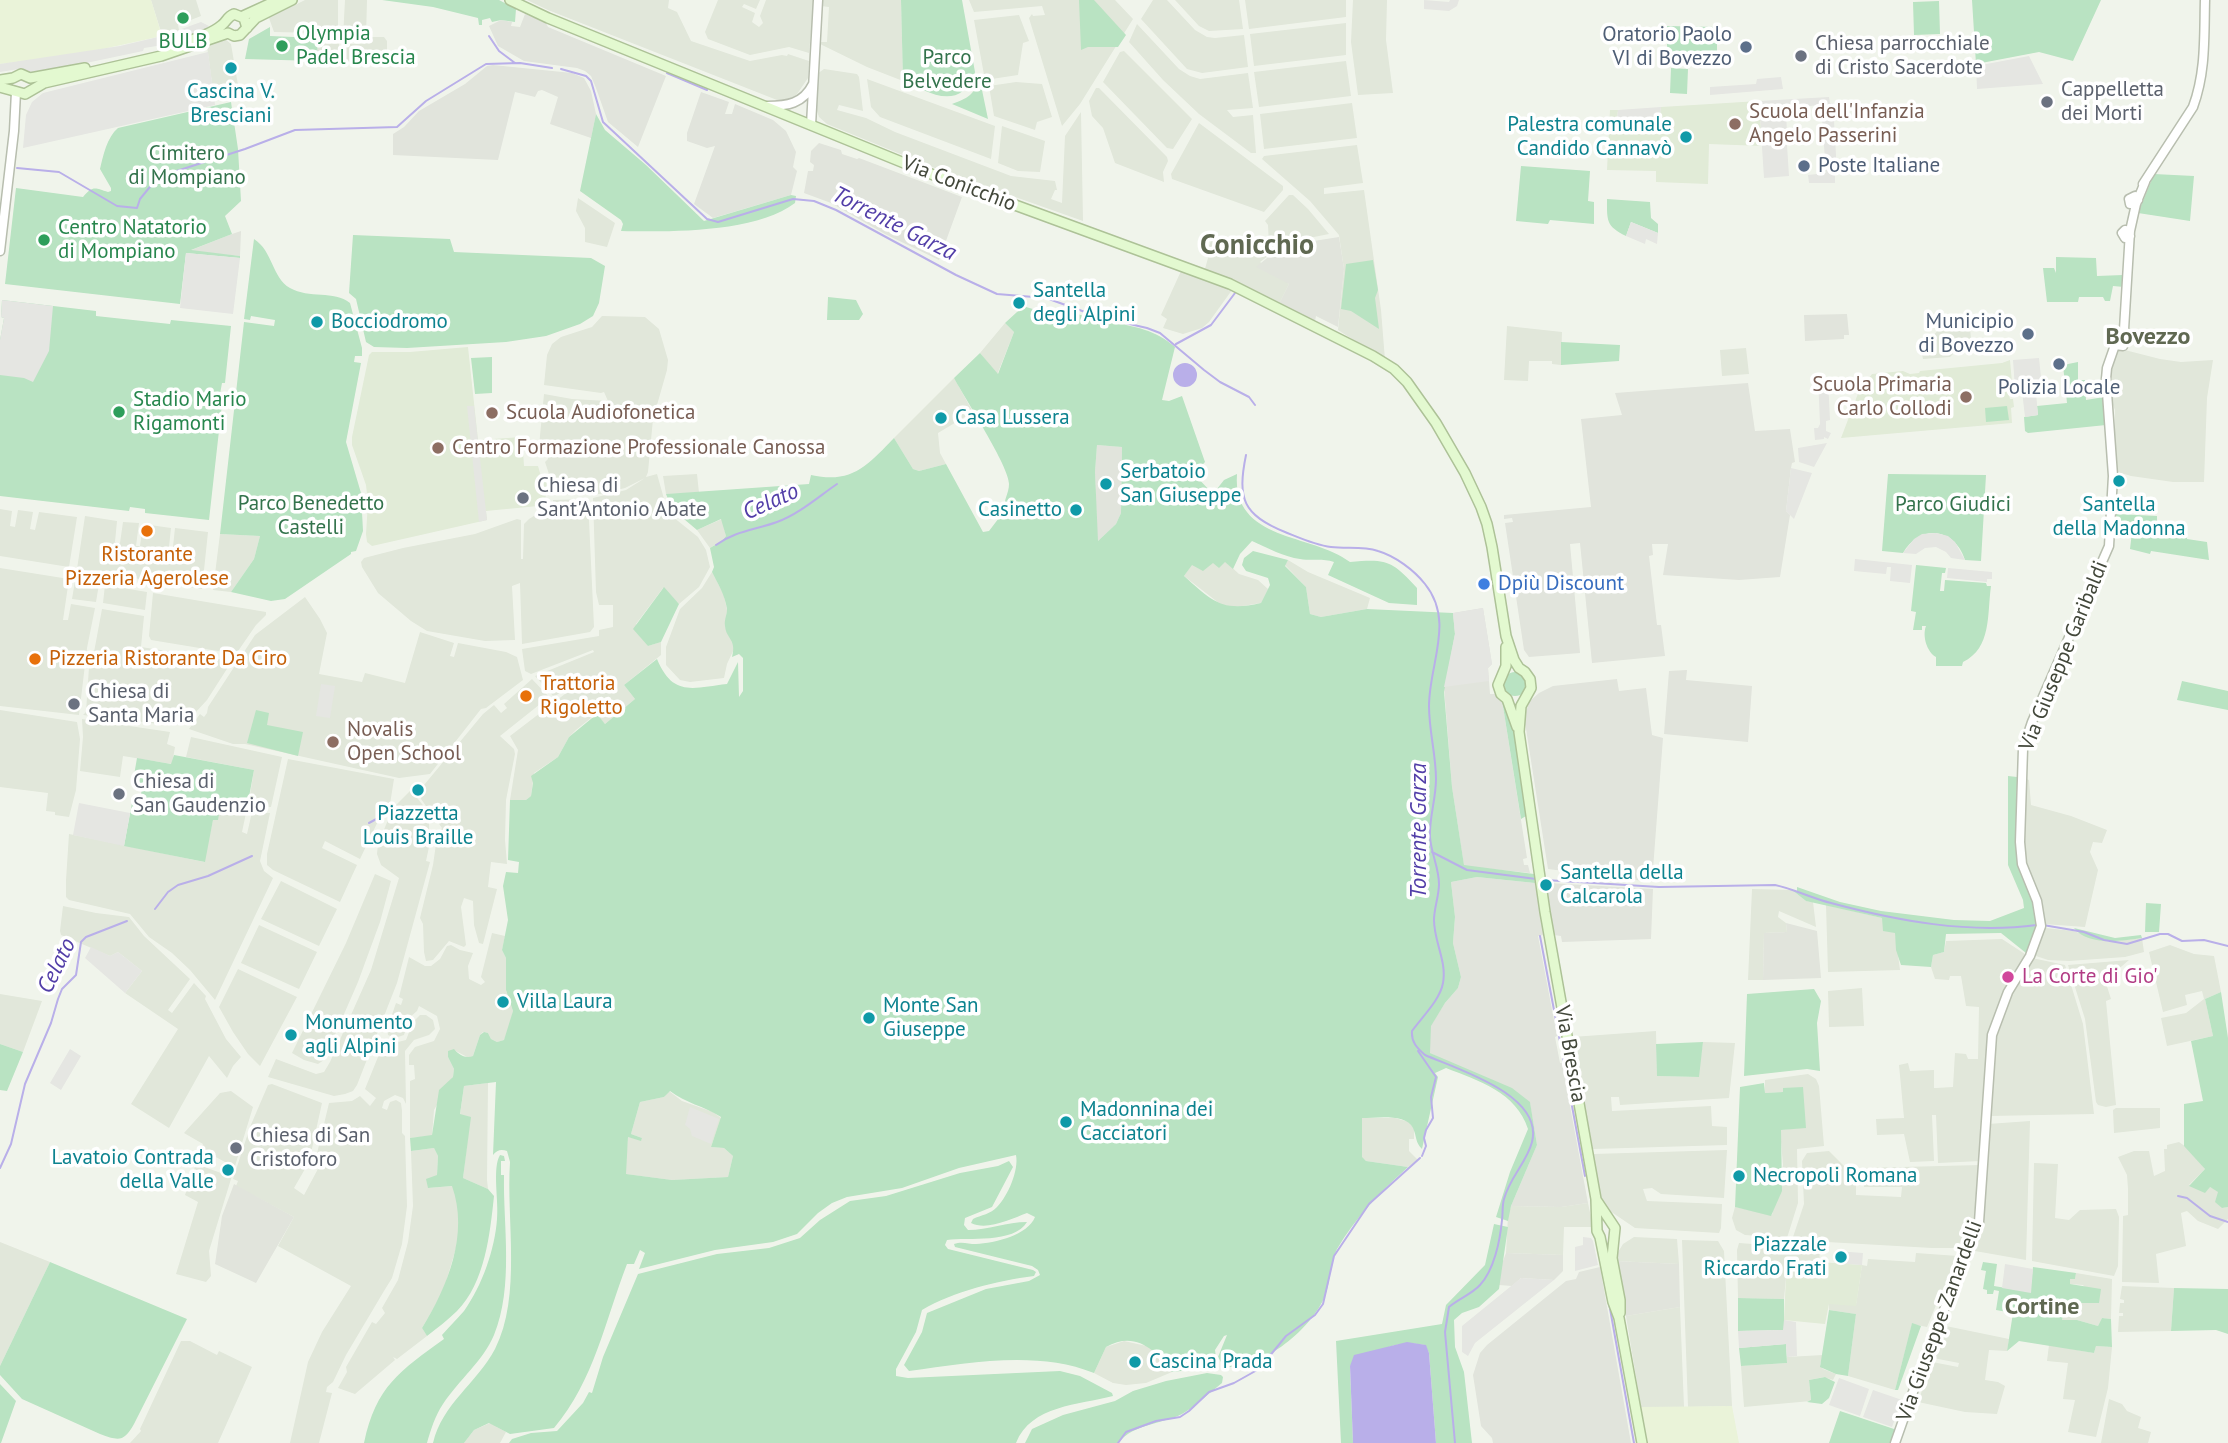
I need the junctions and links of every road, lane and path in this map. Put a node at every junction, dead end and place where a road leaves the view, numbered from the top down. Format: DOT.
graph roads {
  1 [pos="278,0"];
  2 [pos="292,0"];
  3 [pos="510,0"];
  4 [pos="818,0"];
  5 [pos="2205,0"];
  6 [pos="522,3"];
  7 [pos="243,16"];
  8 [pos="247,28"];
  9 [pos="226,29"];
  10 [pos="13,78"];
  11 [pos="0,80"];
  12 [pos="814,81"];
  13 [pos="0,87"];
  14 [pos="23,88"];
  15 [pos="767,106"];
  16 [pos="811,125"];
  17 [pos="0,251"];
  18 [pos="1506,636"];
  19 [pos="1519,668"];
  20 [pos="1503,672"];
  21 [pos="1525,697"];
  22 [pos="1507,699"];
  23 [pos="1519,732"];
  24 [pos="2030,956"];
  25 [pos="1596,1199"];
  26 [pos="1611,1222"];
  27 [pos="1598,1226"];
  28 [pos="1613,1236"];
  29 [pos="1600,1237"];
  30 [pos="1619,1318"];
  31 [pos="1642,1443"];
  32 [pos="1895,1443"];
  1 -- 7 [label="main road"];
  2 -- 8 [label="main road"];
  3 -- 6 [label="main road, Via Conicchio"];
  4 -- 12 [label="street"];
  5 -- 24 [label="street, Via Giuseppe Garibaldi"];
  6 -- 15 [label="main road, Via Conicchio"];
  7 -- 8 [label="main road"];
  7 -- 9 [label="main road"];
  8 -- 9 [label="main road"];
  9 -- 14 [label="main road"];
  10 -- 11 [label="main road"];
  10 -- 14 [label="main road"];
  10 -- 14 [label="main road"];
  12 -- 15 [label="street"];
  12 -- 16 [label="street"];
  13 -- 14 [label="main road"];
  14 -- 17 [label="street"];
  15 -- 16 [label="main road, Via Conicchio"];
  16 -- 18 [label="main road, Via Conicchio"];
  18 -- 19 [label="main road"];
  18 -- 20 [label="main road"];
  19 -- 20 [label="main road"];
  19 -- 21 [label="main road"];
  20 -- 22 [label="main road"];
  21 -- 22 [label="main road"];
  21 -- 23 [label="main road"];
  22 -- 23 [label="main road"];
  23 -- 25 [label="main road, Via Brescia"];
  24 -- 32 [label="street, Via Giuseppe Zanardelli"];
  25 -- 26 [label="main road, Via Brescia"];
  25 -- 27 [label="main road, Via Brescia"];
  26 -- 27 [label="main road"];
  26 -- 28 [label="main road, Via Brescia"];
  27 -- 29 [label="main road, Via Brescia"];
  28 -- 29 [label="main road"];
  28 -- 30 [label="main road, Via Brescia"];
  29 -- 30 [label="main road, Via Brescia"];
  30 -- 31 [label="main road, Via Brescia"];
}
